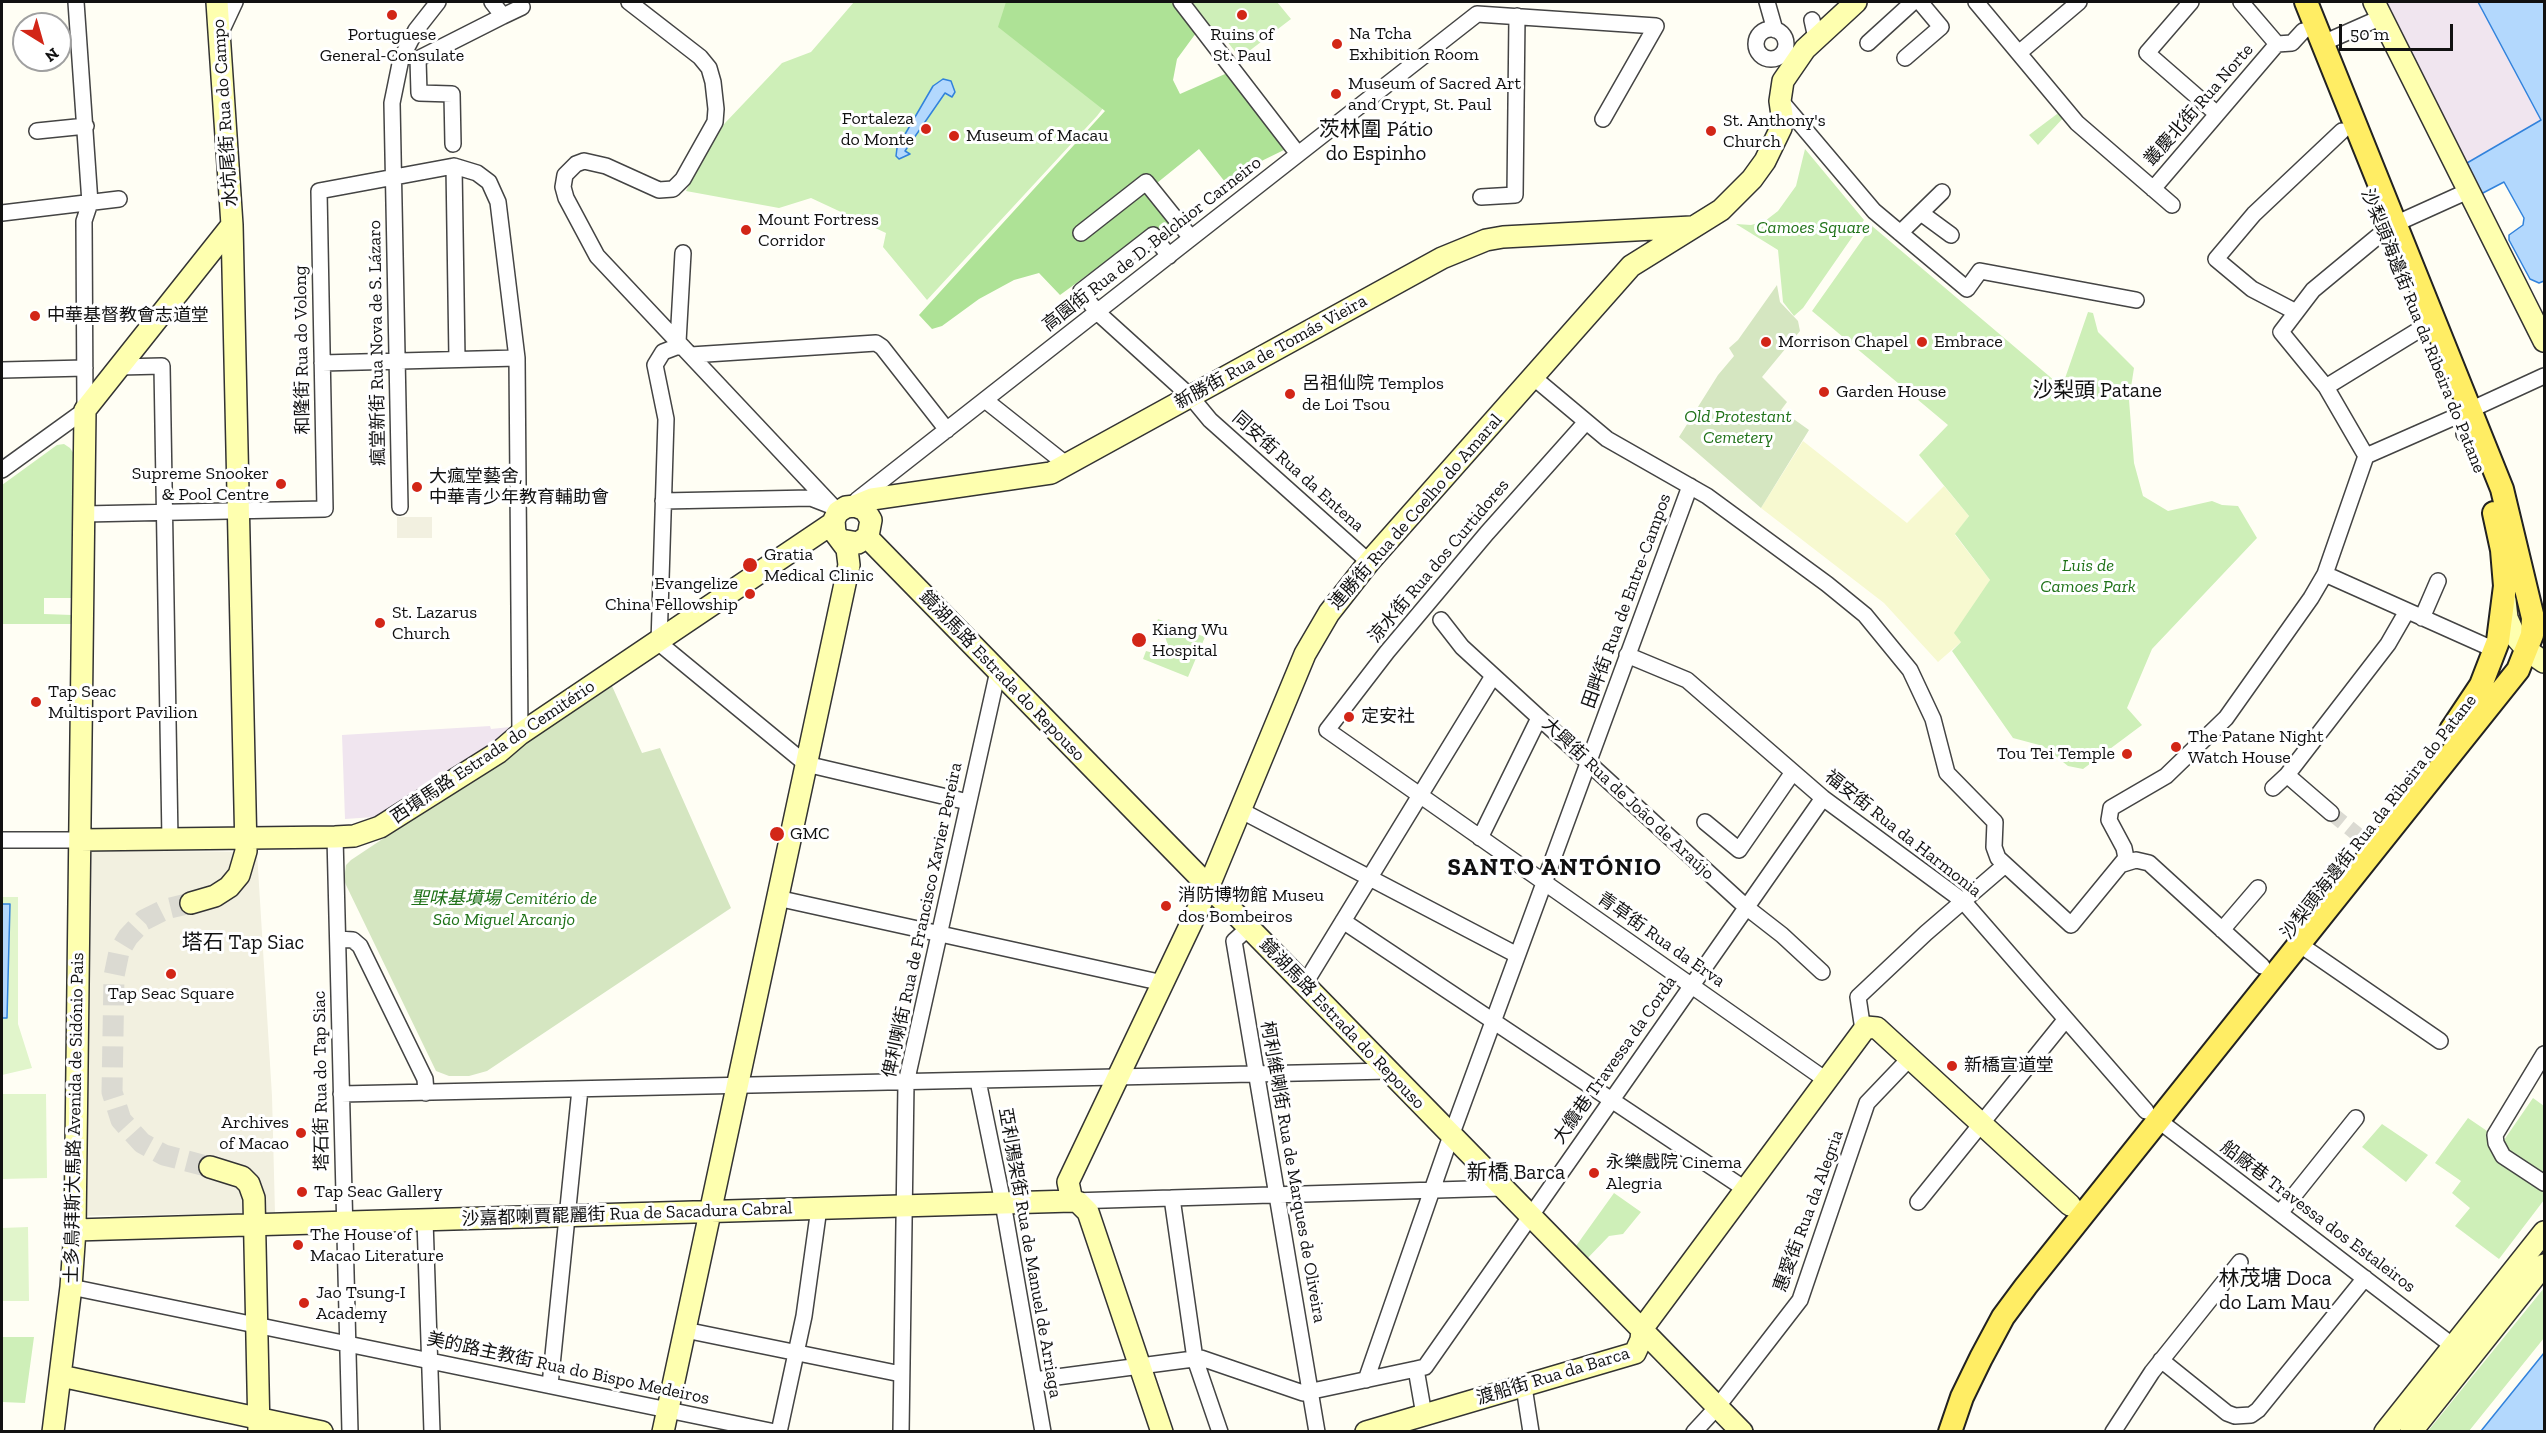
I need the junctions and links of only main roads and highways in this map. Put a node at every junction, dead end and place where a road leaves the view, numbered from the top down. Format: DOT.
graph roads {
  1 [pos="2291,2"];
  2 [pos="2306,2"];
  3 [pos="2312,41"];
  4 [pos="2389,228"];
  5 [pos="2464,420"];
  6 [pos="2538,638"];
  7 [pos="2152,1115"];
  8 [pos="2076,1211"];
  9 [pos="1934,1431"];
  10 [pos="1950,1431"];
  1 -- 3 [label="main road"];
  2 -- 3 [label="main road"];
  3 -- 4 [label="main road, 沙梨頭海邊街 Rua da Ribeira do Patane"];
  3 -- 4 [label="main road, 沙梨頭海邊街 Rua da Ribeira do Patane"];
  4 -- 5 [label="main road, 沙梨頭海邊街 Rua da Ribeira do Patane"];
  4 -- 5 [label="main road, 沙梨頭海邊街 Rua da Ribeira do Patane"];
  5 -- 6 [label="main road, 沙梨頭海邊街 Rua da Ribeira do Patane"];
  5 -- 7 [label="main road, 沙梨頭海邊街 Rua da Ribeira do Patane"];
  6 -- 7 [label="main road, 沙梨頭海邊街 Rua da Ribeira do Patane"];
  7 -- 8 [label="main road"];
  8 -- 9 [label="main road"];
  8 -- 10 [label="main road"];
}
